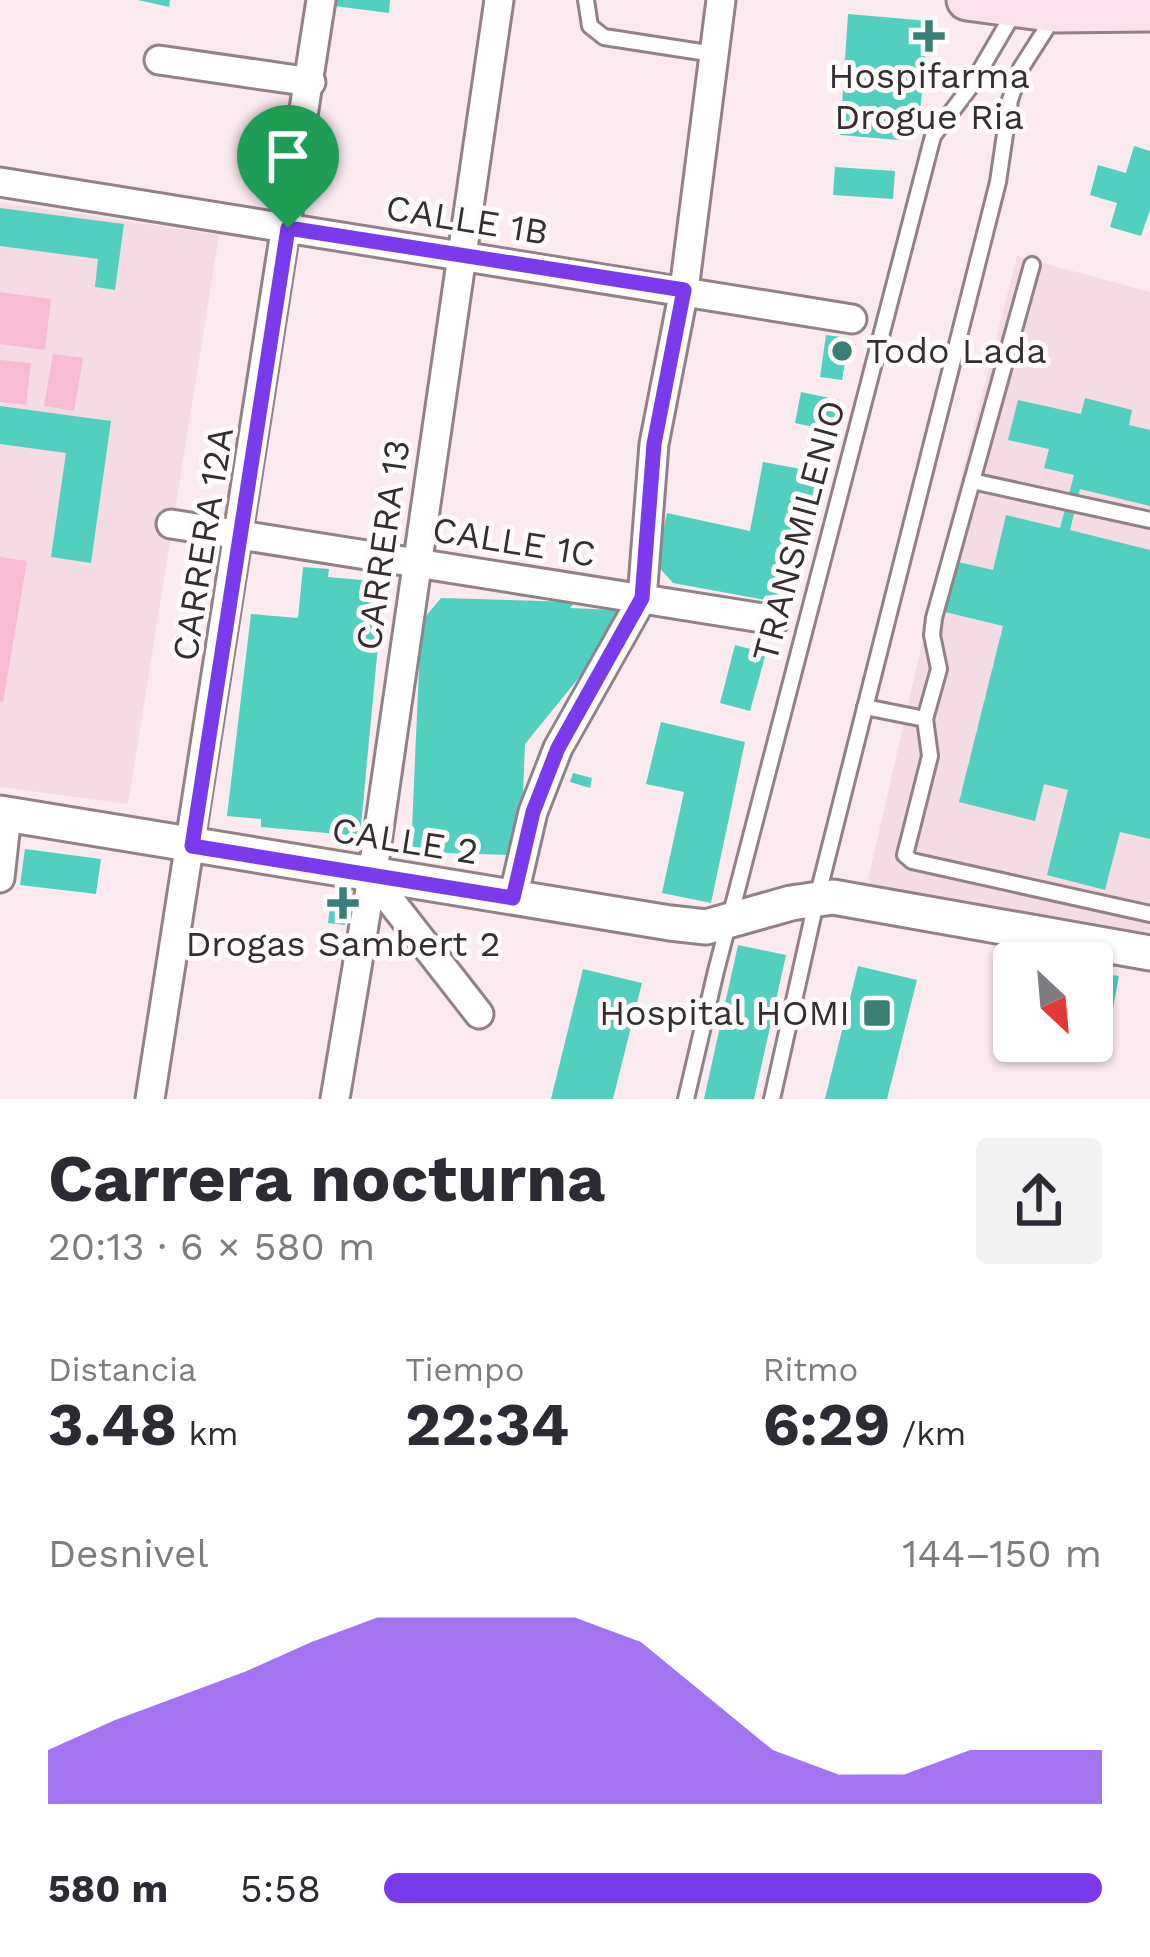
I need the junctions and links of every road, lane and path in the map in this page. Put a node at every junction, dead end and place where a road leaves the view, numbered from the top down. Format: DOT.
graph roads {
  1 [pos="321,0"];
  2 [pos="499,0"];
  3 [pos="586,0"];
  4 [pos="721,0"];
  5 [pos="967,0"];
  6 [pos="1041,4"];
  7 [pos="1150,11"];
  8 [pos="714,54"];
  9 [pos="159,60"];
  10 [pos="311,82"];
  11 [pos="0,182"];
  12 [pos="288,228"];
  13 [pos="461,256"];
  14 [pos="1032,266"];
  15 [pos="684,290"];
  16 [pos="852,319"];
  17 [pos="972,481"];
  18 [pos="1150,520"];
  19 [pos="171,524"];
  20 [pos="241,535"];
  21 [pos="936,539"];
  22 [pos="956,543"];
  23 [pos="416,563"];
  24 [pos="642,598"];
  25 [pos="775,620"];
  26 [pos="865,707"];
  27 [pos="925,719"];
  28 [pos="3,814"];
  29 [pos="192,846"];
  30 [pos="372,877"];
  31 [pos="0,878"];
  32 [pos="513,898"];
  33 [pos="818,898"];
  34 [pos="1150,914"];
  35 [pos="729,921"];
  36 [pos="1045,942"];
  37 [pos="1113,952"];
  38 [pos="1150,953"];
  39 [pos="479,1014"];
  40 [pos="150,1099"];
  41 [pos="335,1099"];
  42 [pos="686,1099"];
  43 [pos="772,1099"];
  1 -- 10 [label="street, CARRERA 12A"];
  2 -- 13 [label="street, CARRERA 13"];
  3 -- 8 [label="lane"];
  4 -- 8 [label="street"];
  5 -- 6 [label="main road"];
  6 -- 7 [label="main road"];
  6 -- 26 [label="lane"];
  6 -- 35 [label="lane, TRANSMILENIO"];
  8 -- 15 [label="street"];
  9 -- 10 [label="street"];
  10 -- 12 [label="street, CARRERA 12A"];
  11 -- 12 [label="street, CALLE 1B"];
  12 -- 13 [label="street, CALLE 1B"];
  12 -- 20 [label="street, CARRERA 12A"];
  13 -- 15 [label="street, CALLE 1B"];
  13 -- 23 [label="street, CARRERA 13"];
  14 -- 17 [label="lane"];
  15 -- 16 [label="street, CALLE 1B"];
  15 -- 24 [label="street"];
  17 -- 18 [label="lane"];
  17 -- 22 [label="lane"];
  19 -- 20 [label="street, CALLE 1C"];
  20 -- 23 [label="street, CALLE 1C"];
  20 -- 29 [label="street, CARRERA 12A"];
  21 -- 22 [label="lane"];
  22 -- 27 [label="lane"];
  23 -- 24 [label="street, CALLE 1C"];
  23 -- 30 [label="street, CARRERA 13"];
  24 -- 25 [label="street, CALLE 1C"];
  24 -- 32 [label="street"];
  26 -- 27 [label="lane"];
  26 -- 33 [label="lane"];
  27 -- 34 [label="lane"];
  28 -- 29 [label="street, CALLE 2"];
  28 -- 31 [label="street"];
  29 -- 30 [label="street, CALLE 2"];
  29 -- 40 [label="street, CARRERA 12A"];
  30 -- 32 [label="street, CALLE 2"];
  30 -- 39 [label="street"];
  30 -- 41 [label="street, CARRERA 13"];
  32 -- 35 [label="street, CALLE 2"];
  33 -- 35 [label="street, CALLE 2"];
  33 -- 36 [label="street, CALLE 2"];
  33 -- 43 [label="lane"];
  35 -- 42 [label="lane, TRANSMILENIO"];
  37 -- 38 [label="street, CALLE 2"];
}
